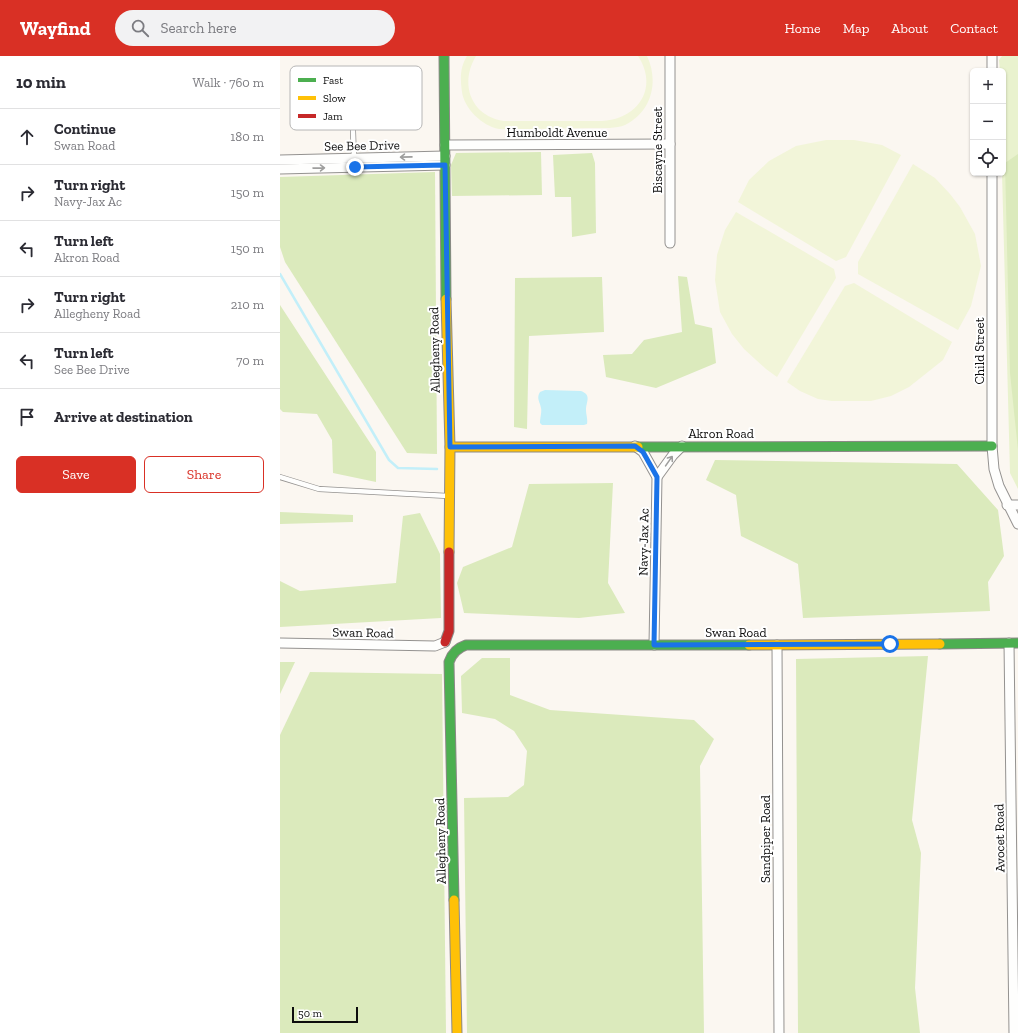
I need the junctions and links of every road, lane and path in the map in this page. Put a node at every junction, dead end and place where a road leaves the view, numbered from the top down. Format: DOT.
graph roads {
  1 [pos="444,56"];
  2 [pos="670,56"];
  3 [pos="992,56"];
  4 [pos="992,68"];
  5 [pos="353,131"];
  6 [pos="670,144"];
  7 [pos="444,145"];
  8 [pos="280,160"];
  9 [pos="445,160"];
  10 [pos="354,163"];
  11 [pos="280,169"];
  12 [pos="992,176"];
  13 [pos="670,243"];
  14 [pos="635,446"];
  15 [pos="682,446"];
  16 [pos="992,446"];
  17 [pos="450,447"];
  18 [pos="280,477"];
  19 [pos="657,477"];
  20 [pos="449,496"];
  21 [pos="1007,504"];
  22 [pos="1018,504"];
  23 [pos="1018,524"];
  24 [pos="445,642"];
  25 [pos="280,643"];
  26 [pos="1014,643"];
  27 [pos="654,645"];
  28 [pos="777,645"];
  29 [pos="456,650"];
  30 [pos="457,1033"];
  31 [pos="779,1033"];
  32 [pos="1014,1033"];
  1 -- 7 [label="street, Allegheny Road"];
  2 -- 6 [label="street, Biscayne Street"];
  3 -- 4 [label="street"];
  5 -- 10 [label="lane"];
  6 -- 7 [label="street, Humboldt Avenue"];
  6 -- 13 [label="street, Biscayne Street"];
  7 -- 9 [label="street, Allegheny Road"];
  8 -- 10 [label="street, See Bee Drive"];
  9 -- 10 [label="street, See Bee Drive"];
  9 -- 17 [label="street, Allegheny Road"];
  11 -- 10 [label="street, See Bee Drive, one-way"];
  12 -- 16 [label="street, Child Street"];
  14 -- 15 [label="street, Akron Road"];
  14 -- 17 [label="street, Akron Road"];
  14 -- 19 [label="street"];
  15 -- 16 [label="street, Akron Road"];
  19 -- 15 [label="street, one-way"];
  16 -- 21 [label="street, Child Street"];
  17 -- 20 [label="street, Allegheny Road"];
  18 -- 20 [label="lane"];
  19 -- 27 [label="street, Navy-Jax Ac"];
  20 -- 24 [label="street, Allegheny Road"];
  21 -- 22 [label="street"];
  21 -- 23 [label="street, Child Street"];
  24 -- 25 [label="street, Swan Road"];
  26 -- 28 [label="street, Swan Road"];
  26 -- 32 [label="street, Avocet Road"];
  27 -- 28 [label="street, Swan Road"];
  27 -- 29 [label="street, Swan Road"];
  28 -- 31 [label="street, Sandpiper Road"];
  29 -- 30 [label="street, Allegheny Road"];
}
